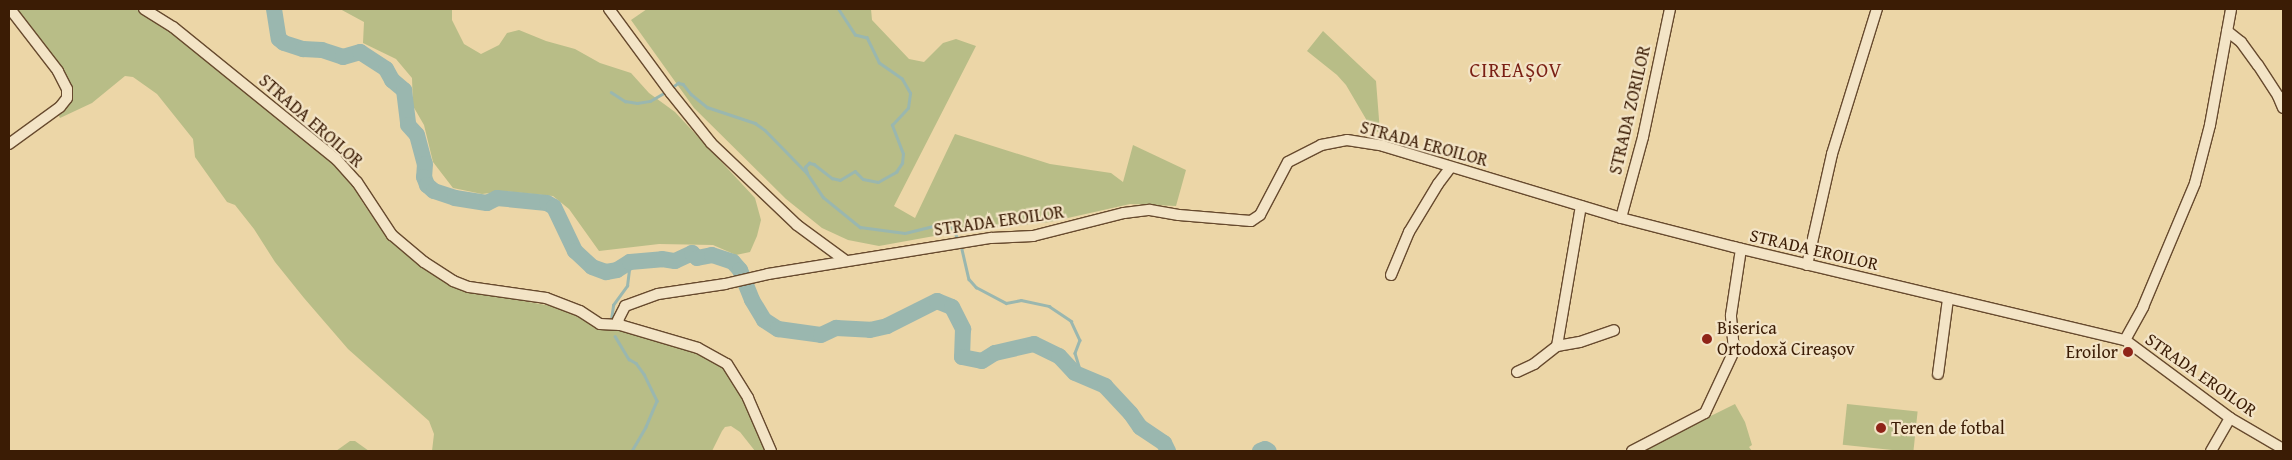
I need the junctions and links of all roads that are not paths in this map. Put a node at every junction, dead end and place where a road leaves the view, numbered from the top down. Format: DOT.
graph roads {
  1 [pos="10,9"];
  2 [pos="144,9"];
  3 [pos="609,9"];
  4 [pos="1670,9"];
  5 [pos="1877,9"];
  6 [pos="2231,9"];
  7 [pos="2227,32"];
  8 [pos="2283,108"];
  9 [pos="9,144"];
  10 [pos="1451,167"];
  11 [pos="1581,206"];
  12 [pos="1621,218"];
  13 [pos="1741,249"];
  14 [pos="846,261"];
  15 [pos="1807,265"];
  16 [pos="1391,275"];
  17 [pos="1948,299"];
  18 [pos="620,326"];
  19 [pos="1614,330"];
  20 [pos="2125,340"];
  21 [pos="1557,346"];
  22 [pos="1517,372"];
  23 [pos="1938,374"];
  24 [pos="2230,418"];
  25 [pos="2283,450"];
  26 [pos="770,451"];
  27 [pos="1632,451"];
  28 [pos="2211,451"];
  1 -- 9 [label="street"];
  2 -- 18 [label="street, STRADA EROILOR"];
  3 -- 14 [label="street"];
  4 -- 12 [label="street, STRADA ZORILOR"];
  5 -- 15 [label="street"];
  6 -- 7 [label="street"];
  7 -- 8 [label="street"];
  7 -- 20 [label="street"];
  10 -- 11 [label="street, STRADA EROILOR"];
  10 -- 14 [label="street, STRADA EROILOR"];
  10 -- 16 [label="street"];
  11 -- 12 [label="street, STRADA EROILOR"];
  11 -- 21 [label="street"];
  12 -- 13 [label="street, STRADA EROILOR"];
  13 -- 15 [label="street, STRADA EROILOR"];
  13 -- 27 [label="street"];
  14 -- 18 [label="street, STRADA EROILOR"];
  15 -- 17 [label="street, STRADA EROILOR"];
  17 -- 20 [label="street, STRADA EROILOR"];
  17 -- 23 [label="street"];
  18 -- 26 [label="street"];
  19 -- 21 [label="street"];
  20 -- 24 [label="street, STRADA EROILOR"];
  21 -- 22 [label="street"];
  24 -- 25 [label="street, STRADA EROILOR"];
  24 -- 28 [label="street"];
}
